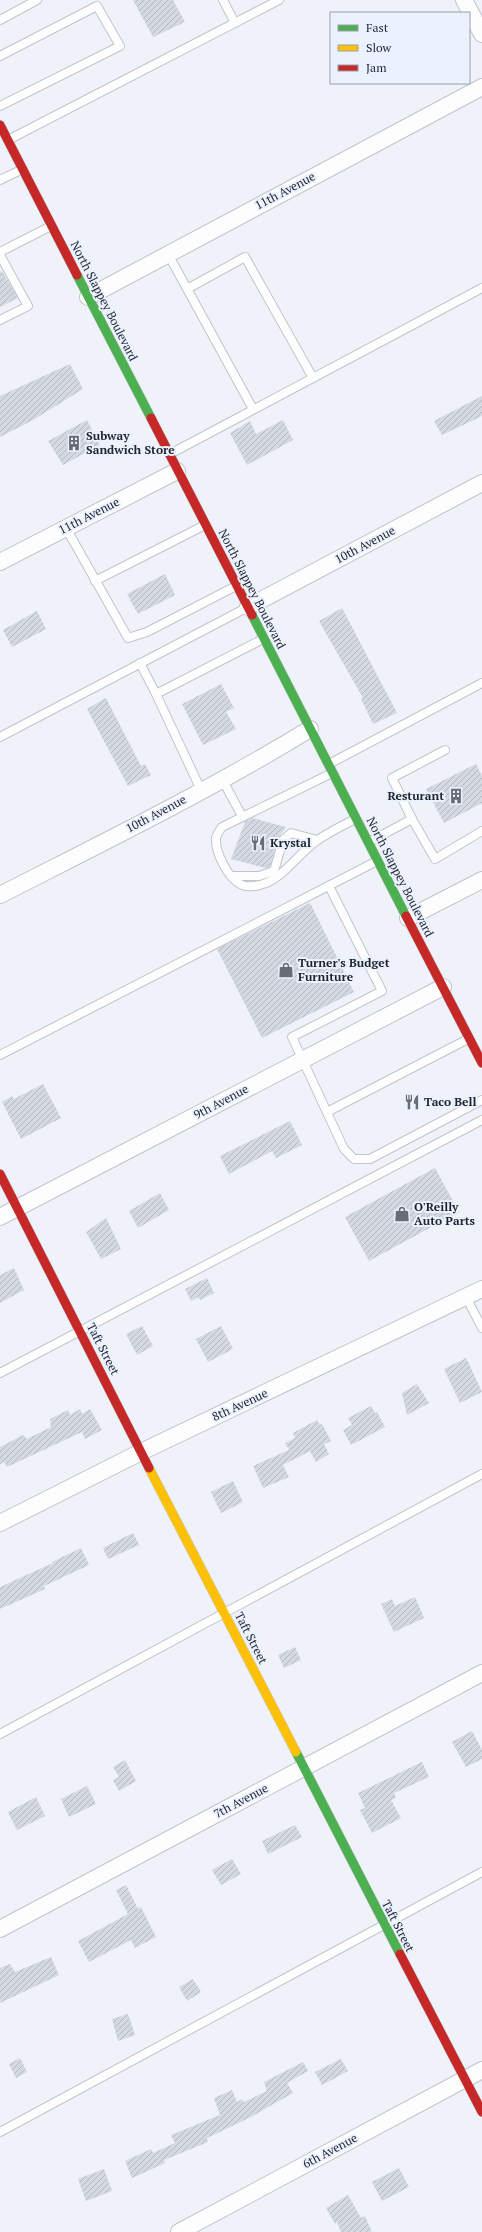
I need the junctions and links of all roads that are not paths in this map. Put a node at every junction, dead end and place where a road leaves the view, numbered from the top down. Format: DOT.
graph roads {
  1 [pos="37,0"];
  2 [pos="223,0"];
  3 [pos="279,0"];
  4 [pos="464,0"];
  5 [pos="96,3"];
  6 [pos="0,20"];
  7 [pos="235,23"];
  8 [pos="482,34"];
  9 [pos="0,56"];
  10 [pos="482,87"];
  11 [pos="0,106"];
  12 [pos="0,125"];
  13 [pos="8,140"];
  14 [pos="23,169"];
  15 [pos="0,180"];
  16 [pos="51,225"];
  17 [pos="0,252"];
  18 [pos="168,254"];
  19 [pos="0,255"];
  20 [pos="187,288"];
  21 [pos="482,288"];
  22 [pos="88,296"];
  23 [pos="0,320"];
  24 [pos="313,378"];
  25 [pos="253,409"];
  26 [pos="169,454"];
  27 [pos="177,471"];
  28 [pos="482,482"];
  29 [pos="206,525"];
  30 [pos="66,528"];
  31 [pos="0,562"];
  32 [pos="96,581"];
  33 [pos="236,585"];
  34 [pos="248,607"];
  35 [pos="264,639"];
  36 [pos="140,663"];
  37 [pos="482,683"];
  38 [pos="156,694"];
  39 [pos="310,729"];
  40 [pos="0,737"];
  41 [pos="445,750"];
  42 [pos="331,768"];
  43 [pos="222,779"];
  44 [pos="201,790"];
  45 [pos="242,816"];
  46 [pos="356,819"];
  47 [pos="412,819"];
  48 [pos="482,831"];
  49 [pos="317,840"];
  50 [pos="368,842"];
  51 [pos="378,861"];
  52 [pos="231,876"];
  53 [pos="482,880"];
  54 [pos="329,886"];
  55 [pos="0,895"];
  56 [pos="408,918"];
  57 [pos="443,987"];
  58 [pos="470,1039"];
  59 [pos="0,1055"];
  60 [pos="302,1060"];
  61 [pos="482,1063"];
  62 [pos="482,1100"];
  63 [pos="327,1112"];
  64 [pos="482,1120"];
  65 [pos="0,1174"];
  66 [pos="18,1209"];
  67 [pos="0,1217"];
  68 [pos="482,1289"];
  69 [pos="466,1297"];
  70 [pos="482,1327"];
  71 [pos="80,1331"];
  72 [pos="0,1373"];
  73 [pos="141,1452"];
  74 [pos="482,1474"];
  75 [pos="0,1523"];
  76 [pos="225,1614"];
  77 [pos="482,1673"];
  78 [pos="0,1734"];
  79 [pos="303,1768"];
  80 [pos="482,1872"];
  81 [pos="384,1924"];
  82 [pos="0,1929"];
  83 [pos="482,2070"];
  84 [pos="464,2080"];
  85 [pos="482,2112"];
  86 [pos="0,2132"];
  87 [pos="179,2232"];
  1 -- 6 [label="lane"];
  2 -- 7 [label="lane"];
  3 -- 7 [label="lane"];
  4 -- 8 [label="street"];
  5 -- 9 [label="lane"];
  5 -- 11 [label="lane"];
  7 -- 13 [label="lane"];
  10 -- 18 [label="street, 11th Avenue"];
  12 -- 13 [label="main road, North Slappey Boulevard"];
  13 -- 14 [label="main road, North Slappey Boulevard"];
  14 -- 15 [label="lane"];
  14 -- 16 [label="main road, North Slappey Boulevard"];
  16 -- 17 [label="lane"];
  16 -- 22 [label="main road, North Slappey Boulevard"];
  18 -- 20 [label="lane"];
  18 -- 22 [label="street, 11th Avenue"];
  19 -- 23 [label="lane"];
  20 -- 24 [label="lane"];
  20 -- 25 [label="lane"];
  21 -- 24 [label="lane"];
  22 -- 26 [label="main road, North Slappey Boulevard"];
  24 -- 25 [label="lane"];
  25 -- 26 [label="lane"];
  26 -- 27 [label="main road, North Slappey Boulevard"];
  27 -- 29 [label="main road, North Slappey Boulevard"];
  27 -- 30 [label="street, 11th Avenue"];
  28 -- 34 [label="street, 10th Avenue"];
  29 -- 32 [label="lane"];
  29 -- 33 [label="main road, North Slappey Boulevard"];
  30 -- 31 [label="street, 11th Avenue"];
  30 -- 32 [label="lane"];
  32 -- 33 [label="lane"];
  33 -- 34 [label="main road, North Slappey Boulevard"];
  34 -- 35 [label="main road, North Slappey Boulevard"];
  34 -- 36 [label="lane"];
  35 -- 38 [label="lane"];
  35 -- 39 [label="main road, North Slappey Boulevard"];
  36 -- 38 [label="lane"];
  36 -- 40 [label="lane"];
  37 -- 42 [label="lane"];
  38 -- 44 [label="lane"];
  39 -- 42 [label="main road, North Slappey Boulevard"];
  39 -- 43 [label="street, 10th Avenue"];
  41 -- 47 [label="lane"];
  42 -- 45 [label="lane"];
  42 -- 46 [label="main road, North Slappey Boulevard"];
  43 -- 44 [label="street, 10th Avenue"];
  43 -- 45 [label="lane"];
  44 -- 55 [label="street, 10th Avenue"];
  45 -- 52 [label="lane"];
  46 -- 49 [label="lane"];
  46 -- 50 [label="main road, North Slappey Boulevard"];
  47 -- 48 [label="lane"];
  47 -- 50 [label="lane"];
  49 -- 52 [label="lane"];
  49 -- 52 [label="lane"];
  50 -- 51 [label="main road, North Slappey Boulevard"];
  51 -- 54 [label="lane"];
  51 -- 56 [label="main road, North Slappey Boulevard"];
  53 -- 56 [label="street"];
  54 -- 59 [label="lane"];
  54 -- 60 [label="lane"];
  56 -- 57 [label="main road, North Slappey Boulevard"];
  57 -- 58 [label="main road, North Slappey Boulevard"];
  57 -- 60 [label="street, 9th Avenue"];
  58 -- 61 [label="main road, North Slappey Boulevard"];
  58 -- 63 [label="lane"];
  60 -- 63 [label="lane"];
  60 -- 66 [label="street, 9th Avenue"];
  62 -- 63 [label="lane"];
  64 -- 71 [label="lane"];
  65 -- 66 [label="main road, Taft Street"];
  66 -- 67 [label="street, 9th Avenue"];
  66 -- 71 [label="main road, Taft Street"];
  68 -- 69 [label="street, 8th Avenue"];
  69 -- 70 [label="lane"];
  69 -- 73 [label="street, 8th Avenue"];
  71 -- 72 [label="lane"];
  71 -- 73 [label="main road, Taft Street"];
  73 -- 75 [label="street, 8th Avenue"];
  73 -- 76 [label="main road, Taft Street"];
  74 -- 76 [label="lane"];
  76 -- 78 [label="lane"];
  76 -- 79 [label="main road, Taft Street"];
  77 -- 79 [label="street, 7th Avenue"];
  79 -- 81 [label="main road, Taft Street"];
  79 -- 82 [label="street, 7th Avenue"];
  80 -- 81 [label="lane"];
  81 -- 84 [label="main road, Taft Street"];
  81 -- 86 [label="lane"];
  83 -- 84 [label="street, 6th Avenue"];
  84 -- 85 [label="main road, Taft Street"];
  84 -- 87 [label="street, 6th Avenue"];
}
